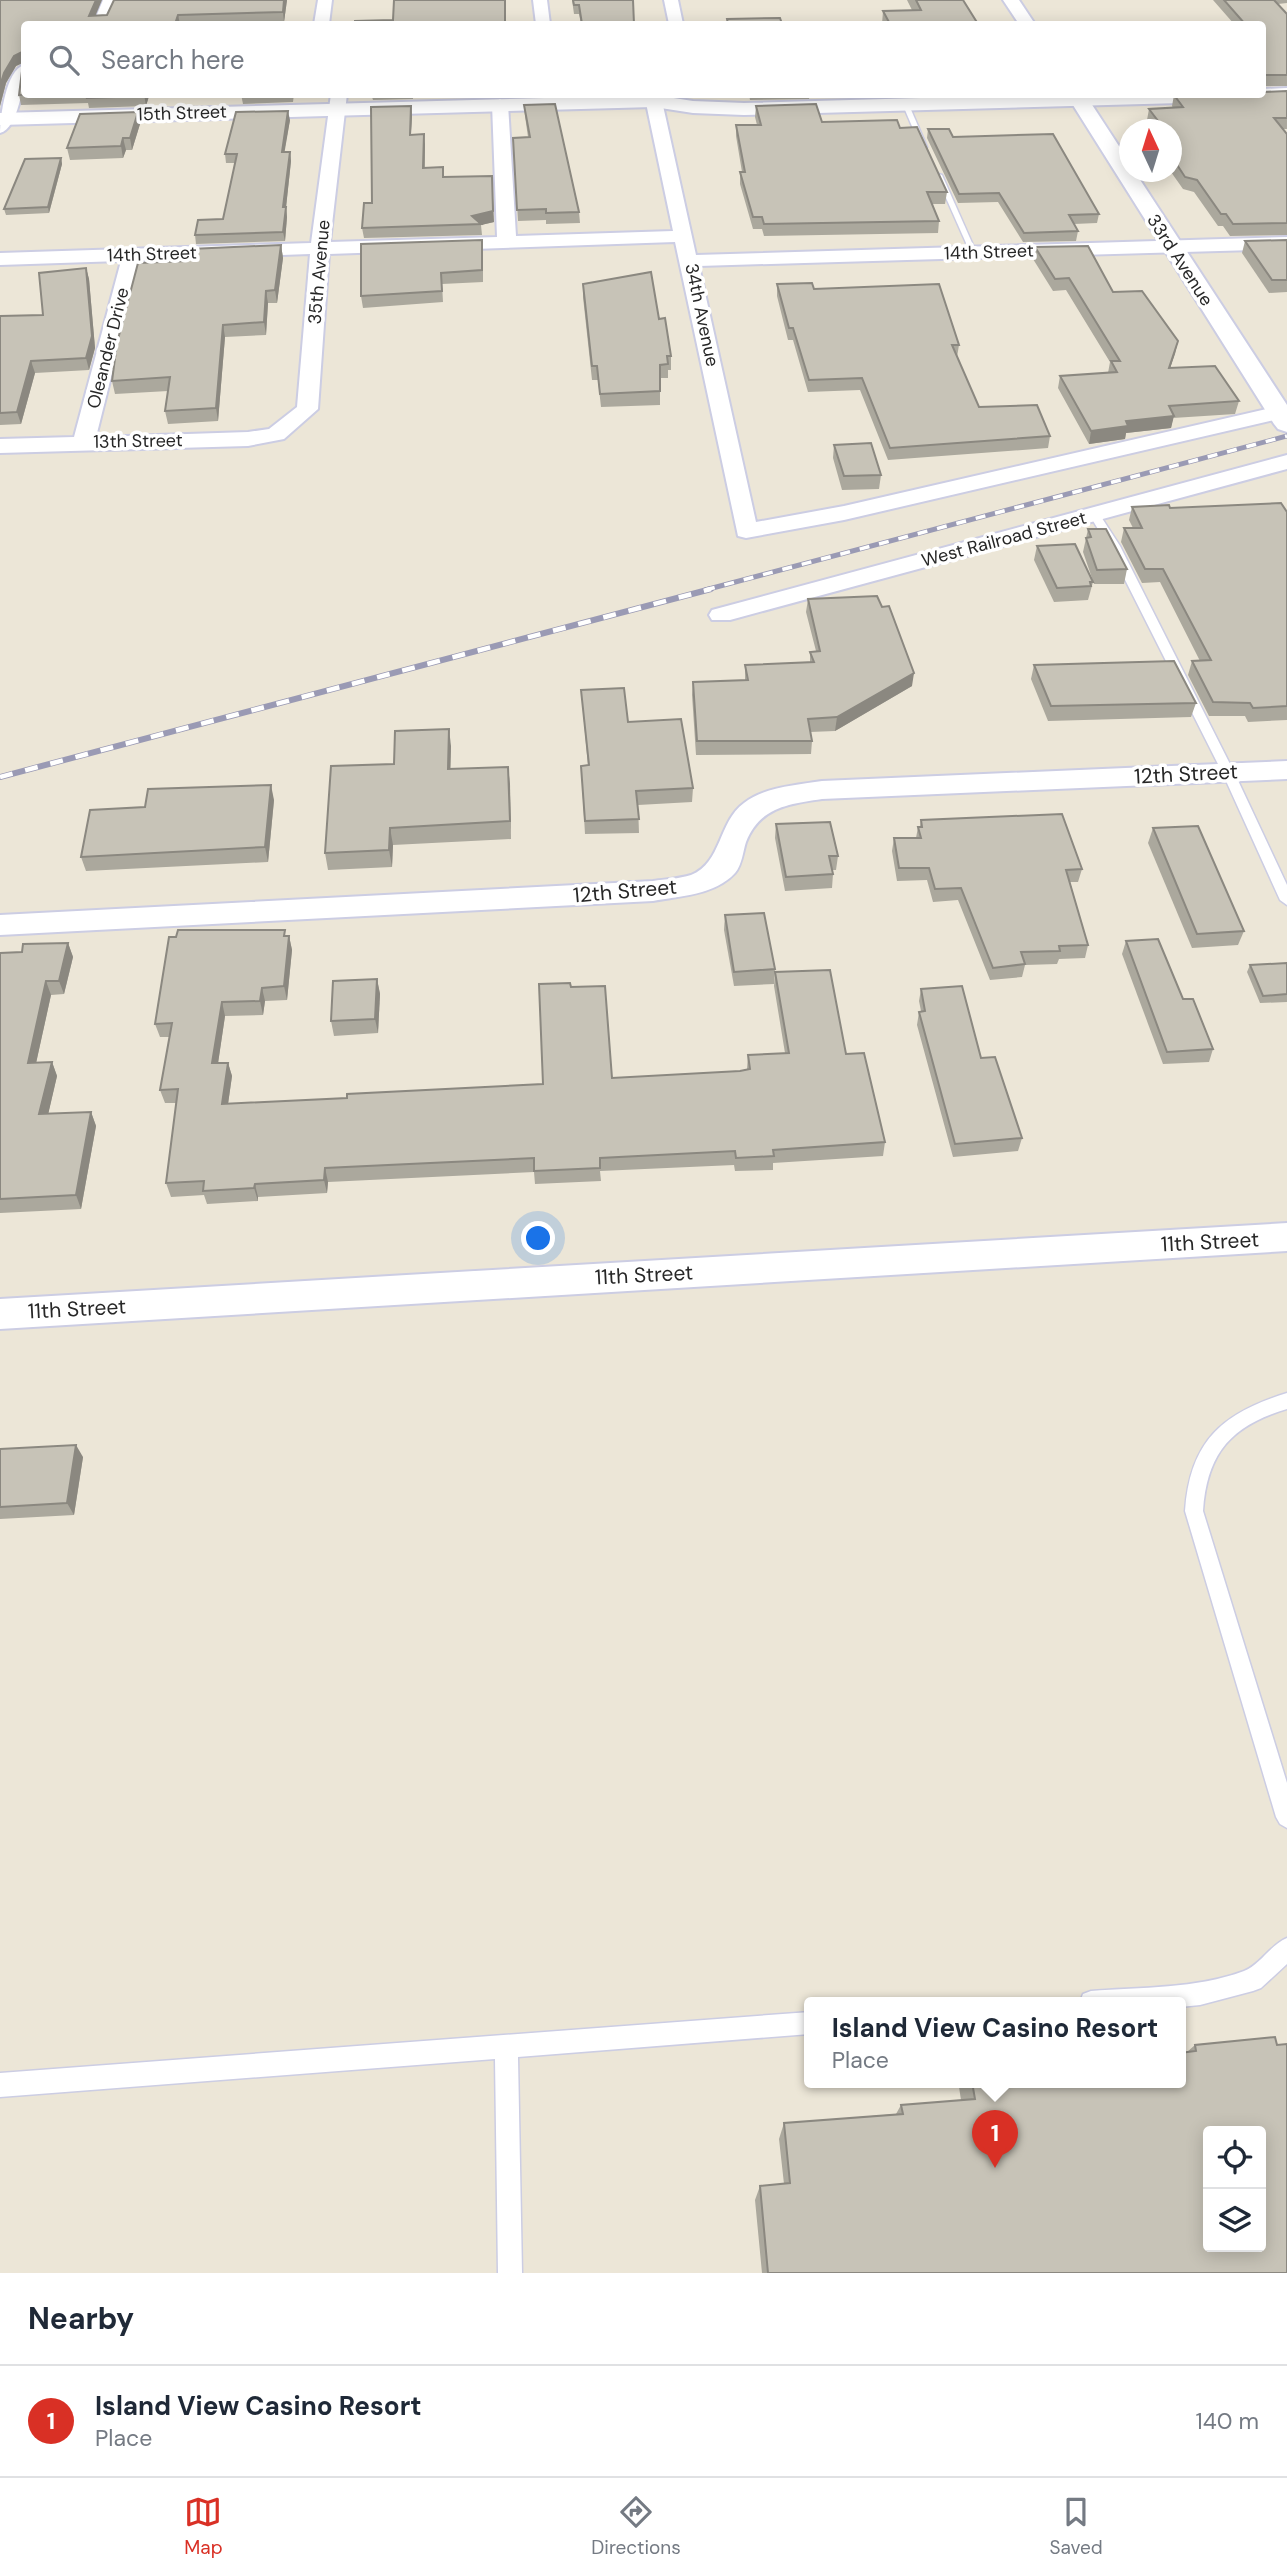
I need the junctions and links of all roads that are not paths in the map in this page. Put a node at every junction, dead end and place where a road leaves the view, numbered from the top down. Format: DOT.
graph roads {
  1 [pos="110,0"];
  2 [pos="325,0"];
  3 [pos="540,0"];
  4 [pos="671,0"];
  5 [pos="1011,0"];
  6 [pos="101,21"];
  7 [pos="322,21"];
  8 [pos="543,21"];
  9 [pos="675,21"];
  10 [pos="1025,21"];
  11 [pos="20,69"];
  12 [pos="1266,94"];
  13 [pos="1287,94"];
  14 [pos="649,98"];
  15 [pos="1056,98"];
  16 [pos="1078,98"];
  17 [pos="692,101"];
  18 [pos="338,102"];
  19 [pos="500,104"];
  20 [pos="905,105"];
  21 [pos="1,122"];
  22 [pos="928,154"];
  23 [pos="934,166"];
  24 [pos="682,236"];
  25 [pos="507,242"];
  26 [pos="1287,243"];
  27 [pos="1171,246"];
  28 [pos="320,248"];
  29 [pos="974,252"];
  30 [pos="132,254"];
  31 [pos="0,259"];
  32 [pos="691,261"];
  33 [pos="1283,418"];
  34 [pos="276,434"];
  35 [pos="84,442"];
  36 [pos="0,446"];
  37 [pos="1287,461"];
  38 [pos="1094,514"];
  39 [pos="721,615"];
  40 [pos="1287,770"];
  41 [pos="1228,772"];
  42 [pos="1287,900"];
  43 [pos="0,925"];
  44 [pos="1287,1237"];
  45 [pos="0,1314"];
  46 [pos="1287,1401"];
  47 [pos="1287,1816"];
  48 [pos="1287,1949"];
  49 [pos="1159,1997"];
  50 [pos="804,2023"];
  51 [pos="506,2046"];
  52 [pos="0,2085"];
  53 [pos="510,2273"];
  1 -- 6 [label="street"];
  2 -- 7 [label="street"];
  3 -- 8 [label="street"];
  4 -- 9 [label="street"];
  5 -- 10 [label="main road"];
  11 -- 21 [label="street"];
  12 -- 13 [label="main road, 15th Street"];
  14 -- 17 [label="main road, 15th Street"];
  14 -- 19 [label="main road, 15th Street"];
  14 -- 24 [label="street, 34th Avenue"];
  15 -- 20 [label="main road, 15th Street"];
  16 -- 27 [label="main road, 33rd Avenue"];
  17 -- 20 [label="main road, 15th Street"];
  18 -- 19 [label="main road, 15th Street"];
  18 -- 21 [label="main road, 15th Street"];
  18 -- 28 [label="street, 35th Avenue"];
  19 -- 25 [label="street"];
  20 -- 22 [label="lane"];
  23 -- 29 [label="lane"];
  24 -- 25 [label="street, 14th Street"];
  24 -- 32 [label="street, 34th Avenue"];
  25 -- 28 [label="street, 14th Street"];
  26 -- 27 [label="street, 14th Street"];
  27 -- 29 [label="street, 14th Street"];
  27 -- 33 [label="main road, 33rd Avenue"];
  28 -- 30 [label="street, 14th Street"];
  28 -- 34 [label="street, 35th Avenue"];
  29 -- 32 [label="street, 14th Street"];
  30 -- 31 [label="street, 14th Street"];
  30 -- 35 [label="street, Oleander Drive"];
  32 -- 33 [label="street, 34th Avenue"];
  34 -- 35 [label="street, 13th Street"];
  35 -- 36 [label="street, 13th Street"];
  37 -- 38 [label="street, West Railroad Street"];
  38 -- 39 [label="street, West Railroad Street"];
  38 -- 41 [label="lane"];
  40 -- 41 [label="street, 12th Street"];
  41 -- 42 [label="lane"];
  41 -- 43 [label="street, 12th Street"];
  44 -- 45 [label="street, 11th Street"];
  46 -- 47 [label="lane"];
  48 -- 49 [label="lane"];
  50 -- 51 [label="lane"];
  51 -- 52 [label="lane"];
  51 -- 53 [label="lane"];
}
